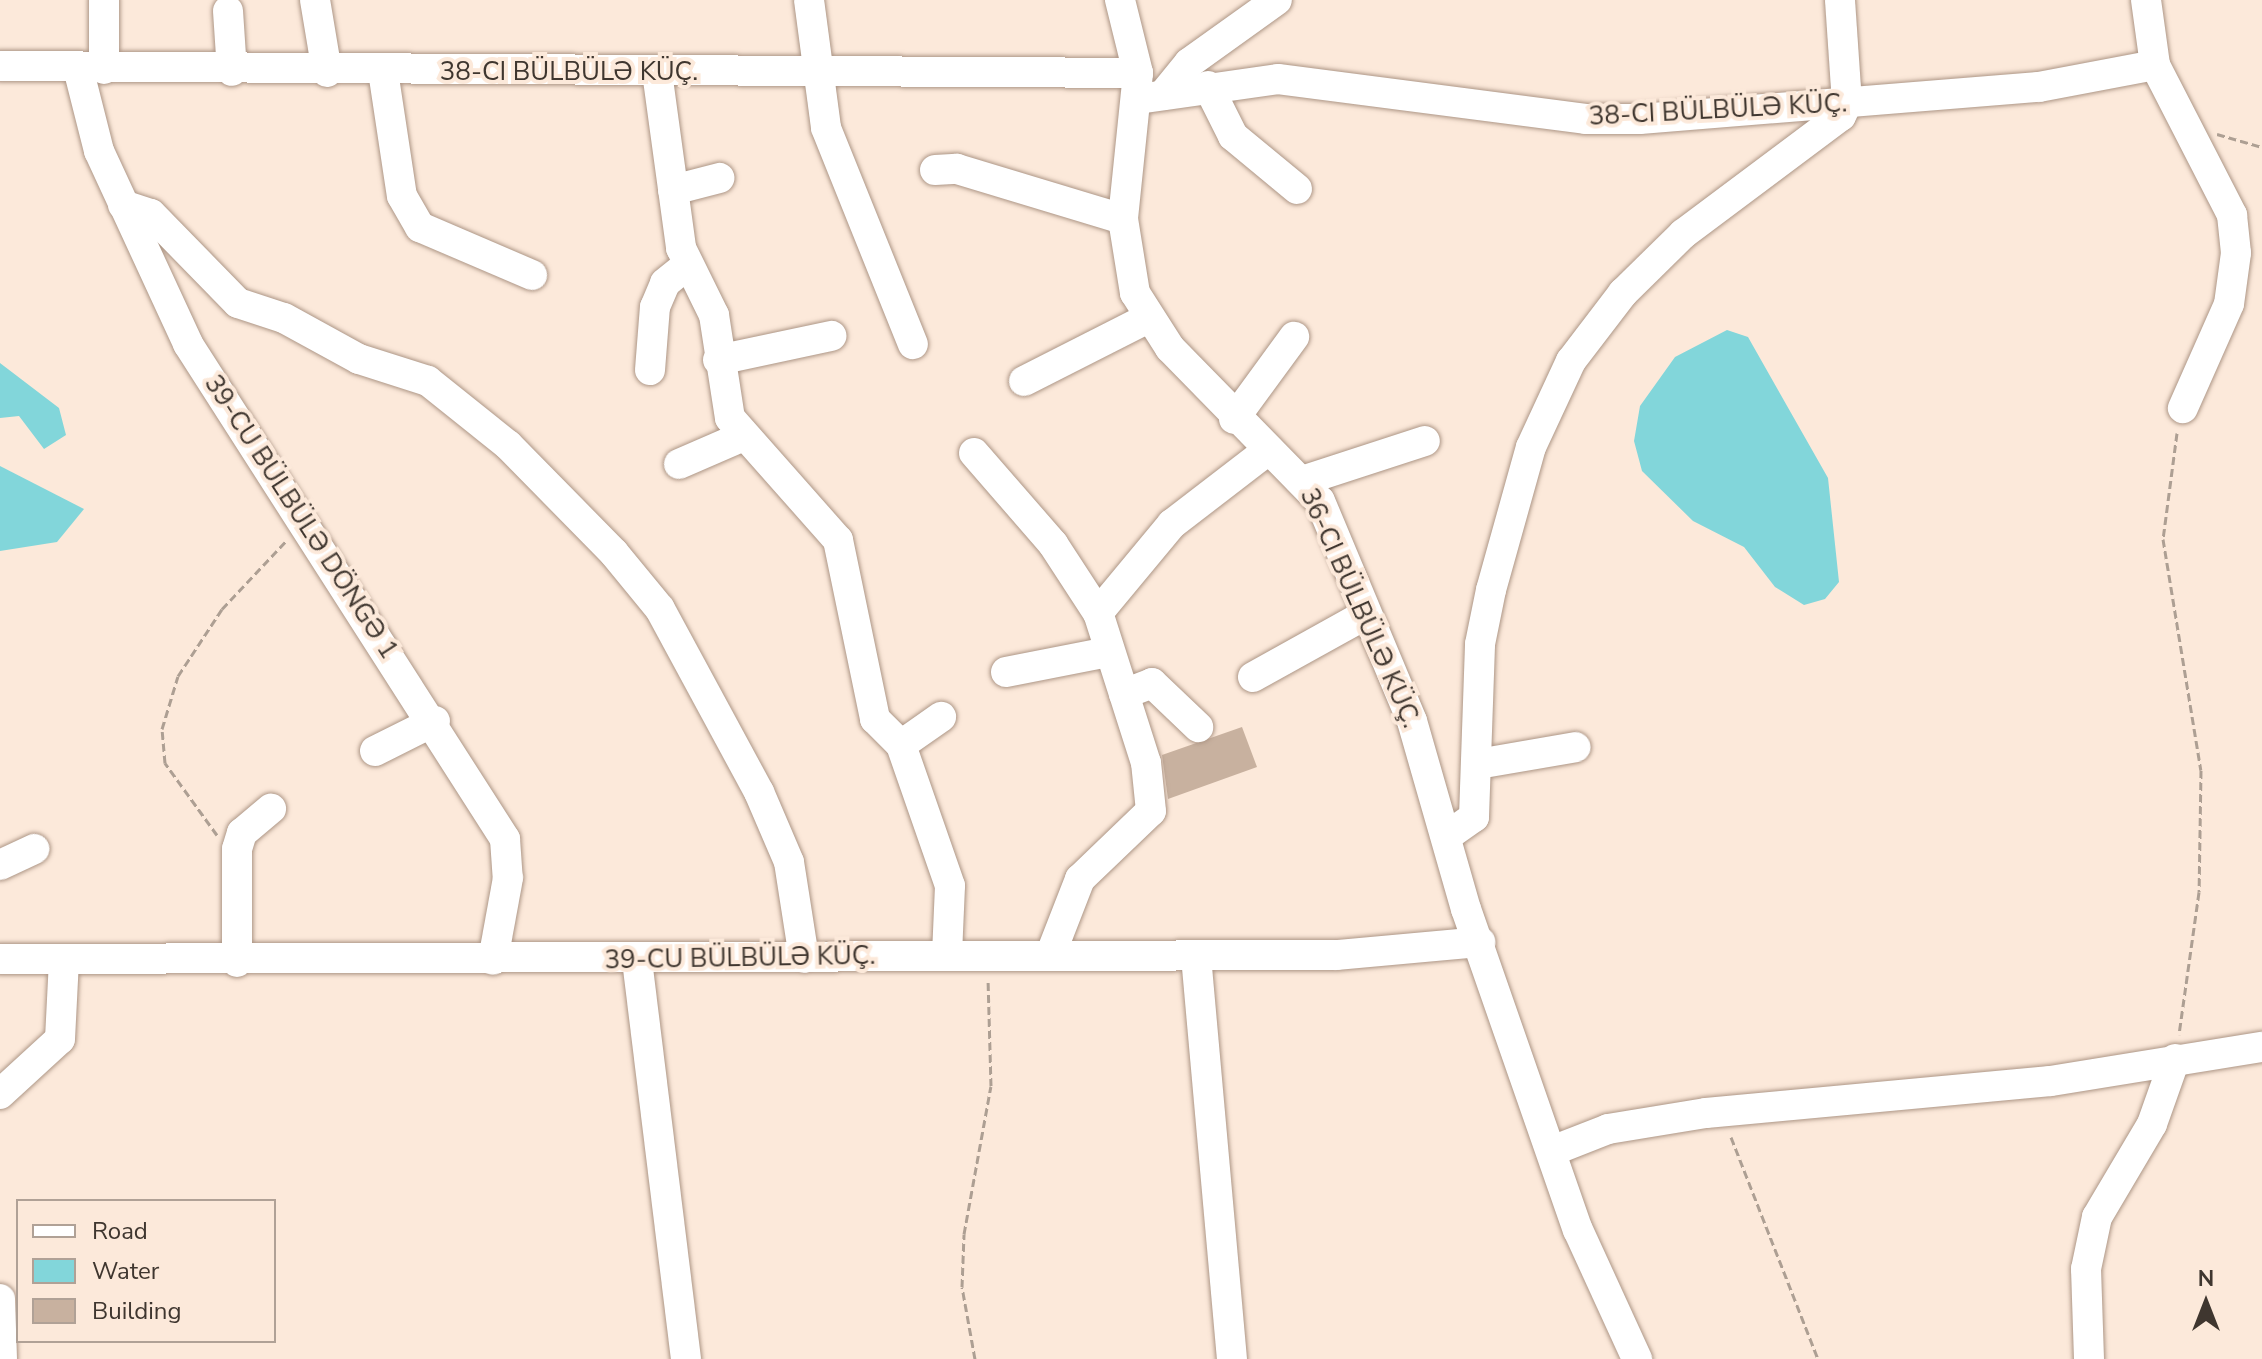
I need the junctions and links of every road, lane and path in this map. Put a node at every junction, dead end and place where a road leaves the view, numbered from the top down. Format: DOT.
graph roads {
  1 [pos="104,0"];
  2 [pos="315,0"];
  3 [pos="809,0"];
  4 [pos="1120,0"];
  5 [pos="1277,0"];
  6 [pos="1840,0"];
  7 [pos="2146,0"];
  8 [pos="228,11"];
  9 [pos="2155,65"];
  10 [pos="0,66"];
  11 [pos="91,69"];
  12 [pos="232,71"];
  13 [pos="383,71"];
  14 [pos="327,72"];
  15 [pos="657,72"];
  16 [pos="815,74"];
  17 [pos="1208,86"];
  18 [pos="1146,89"];
  19 [pos="1847,103"];
  20 [pos="2190,127"];
  21 [pos="2262,147"];
  22 [pos="935,170"];
  23 [pos="719,178"];
  24 [pos="1297,189"];
  25 [pos="673,190"];
  26 [pos="123,205"];
  27 [pos="1123,219"];
  28 [pos="687,265"];
  29 [pos="532,275"];
  30 [pos="1148,318"];
  31 [pos="831,336"];
  32 [pos="1294,337"];
  33 [pos="913,344"];
  34 [pos="718,360"];
  35 [pos="650,370"];
  36 [pos="1024,381"];
  37 [pos="2183,408"];
  38 [pos="1234,419"];
  39 [pos="741,437"];
  40 [pos="1425,441"];
  41 [pos="1268,450"];
  42 [pos="974,453"];
  43 [pos="679,464"];
  44 [pos="1305,480"];
  45 [pos="305,521"];
  46 [pos="1098,613"];
  47 [pos="1365,615"];
  48 [pos="1108,652"];
  49 [pos="1006,672"];
  50 [pos="1253,677"];
  51 [pos="1124,694"];
  52 [pos="941,717"];
  53 [pos="435,721"];
  54 [pos="1198,727"];
  55 [pos="901,745"];
  56 [pos="1576,747"];
  57 [pos="375,751"];
  58 [pos="1478,764"];
  59 [pos="271,809"];
  60 [pos="1447,836"];
  61 [pos="34,849"];
  62 [pos="237,849"];
  63 [pos="0,865"];
  64 [pos="1480,942"];
  65 [pos="947,956"];
  66 [pos="987,956"];
  67 [pos="1050,956"];
  68 [pos="1196,956"];
  69 [pos="804,958"];
  70 [pos="0,959"];
  71 [pos="64,960"];
  72 [pos="493,960"];
  73 [pos="637,960"];
  74 [pos="237,962"];
  75 [pos="2262,1047"];
  76 [pos="2175,1059"];
  77 [pos="0,1094"];
  78 [pos="1721,1111"];
  79 [pos="1552,1151"];
  80 [pos="0,1299"];
  81 [pos="2,1359"];
  82 [pos="686,1359"];
  83 [pos="975,1359"];
  84 [pos="1232,1359"];
  85 [pos="1637,1359"];
  86 [pos="1818,1359"];
  87 [pos="2089,1359"];
  1 -- 11 [label="street, 39-CU BÜLBÜLƏ DÖNGƏ 1"];
  2 -- 14 [label="street"];
  3 -- 16 [label="street"];
  4 -- 18 [label="street"];
  5 -- 18 [label="street"];
  6 -- 19 [label="street"];
  7 -- 9 [label="street"];
  8 -- 12 [label="street"];
  9 -- 19 [label="street, 38-CI BÜLBÜLƏ KÜÇ."];
  9 -- 20 [label="street"];
  10 -- 11 [label="street, 38-CI BÜLBÜLƏ KÜÇ."];
  11 -- 12 [label="street, 38-CI BÜLBÜLƏ KÜÇ."];
  11 -- 26 [label="street, 39-CU BÜLBÜLƏ DÖNGƏ 1"];
  12 -- 14 [label="street, 38-CI BÜLBÜLƏ KÜÇ."];
  13 -- 14 [label="street, 38-CI BÜLBÜLƏ KÜÇ."];
  13 -- 15 [label="street, 38-CI BÜLBÜLƏ KÜÇ."];
  13 -- 29 [label="street"];
  15 -- 16 [label="street, 38-CI BÜLBÜLƏ KÜÇ."];
  15 -- 25 [label="street"];
  16 -- 18 [label="street, 38-CI BÜLBÜLƏ KÜÇ."];
  16 -- 33 [label="street"];
  17 -- 18 [label="street, 38-CI BÜLBÜLƏ KÜÇ."];
  17 -- 19 [label="street, 38-CI BÜLBÜLƏ KÜÇ."];
  17 -- 24 [label="street"];
  18 -- 27 [label="street"];
  19 -- 58 [label="street"];
  20 -- 21 [label="path"];
  20 -- 37 [label="street"];
  22 -- 27 [label="street"];
  23 -- 25 [label="street"];
  25 -- 28 [label="street"];
  26 -- 45 [label="street, 39-CU BÜLBÜLƏ DÖNGƏ 1"];
  26 -- 69 [label="street"];
  27 -- 30 [label="street"];
  28 -- 34 [label="street"];
  28 -- 35 [label="street"];
  30 -- 36 [label="street"];
  30 -- 38 [label="street"];
  31 -- 34 [label="street"];
  32 -- 38 [label="street"];
  34 -- 39 [label="street"];
  37 -- 76 [label="path"];
  38 -- 41 [label="street"];
  39 -- 43 [label="street"];
  39 -- 55 [label="street"];
  40 -- 44 [label="street"];
  41 -- 44 [label="street"];
  41 -- 46 [label="street"];
  42 -- 46 [label="street"];
  44 -- 47 [label="street"];
  45 -- 53 [label="street, 39-CU BÜLBÜLƏ DÖNGƏ 1"];
  45 -- 62 [label="path"];
  46 -- 48 [label="street"];
  47 -- 50 [label="street"];
  47 -- 60 [label="street"];
  48 -- 49 [label="street"];
  48 -- 51 [label="street"];
  51 -- 54 [label="street"];
  51 -- 67 [label="street"];
  52 -- 55 [label="street"];
  53 -- 57 [label="street"];
  53 -- 72 [label="street, 39-CU BÜLBÜLƏ DÖNGƏ 1"];
  55 -- 65 [label="street"];
  56 -- 58 [label="street"];
  58 -- 60 [label="street"];
  59 -- 62 [label="street"];
  60 -- 64 [label="street"];
  61 -- 63 [label="street"];
  62 -- 74 [label="street"];
  64 -- 68 [label="street, 39-CU BÜLBÜLƏ KÜÇ."];
  64 -- 79 [label="street"];
  65 -- 66 [label="street, 39-CU BÜLBÜLƏ KÜÇ."];
  65 -- 69 [label="street, 39-CU BÜLBÜLƏ KÜÇ."];
  66 -- 67 [label="street, 39-CU BÜLBÜLƏ KÜÇ."];
  66 -- 83 [label="path"];
  67 -- 68 [label="street, 39-CU BÜLBÜLƏ KÜÇ."];
  68 -- 84 [label="street"];
  69 -- 73 [label="street, 39-CU BÜLBÜLƏ KÜÇ."];
  70 -- 71 [label="street, 39-CU BÜLBÜLƏ KÜÇ."];
  71 -- 74 [label="street, 39-CU BÜLBÜLƏ KÜÇ."];
  71 -- 77 [label="street"];
  72 -- 73 [label="street, 39-CU BÜLBÜLƏ KÜÇ."];
  72 -- 74 [label="street, 39-CU BÜLBÜLƏ KÜÇ."];
  73 -- 82 [label="street"];
  75 -- 76 [label="street"];
  76 -- 78 [label="street"];
  76 -- 87 [label="street"];
  78 -- 79 [label="street"];
  78 -- 86 [label="path"];
  79 -- 85 [label="street"];
  80 -- 81 [label="street"];
}
